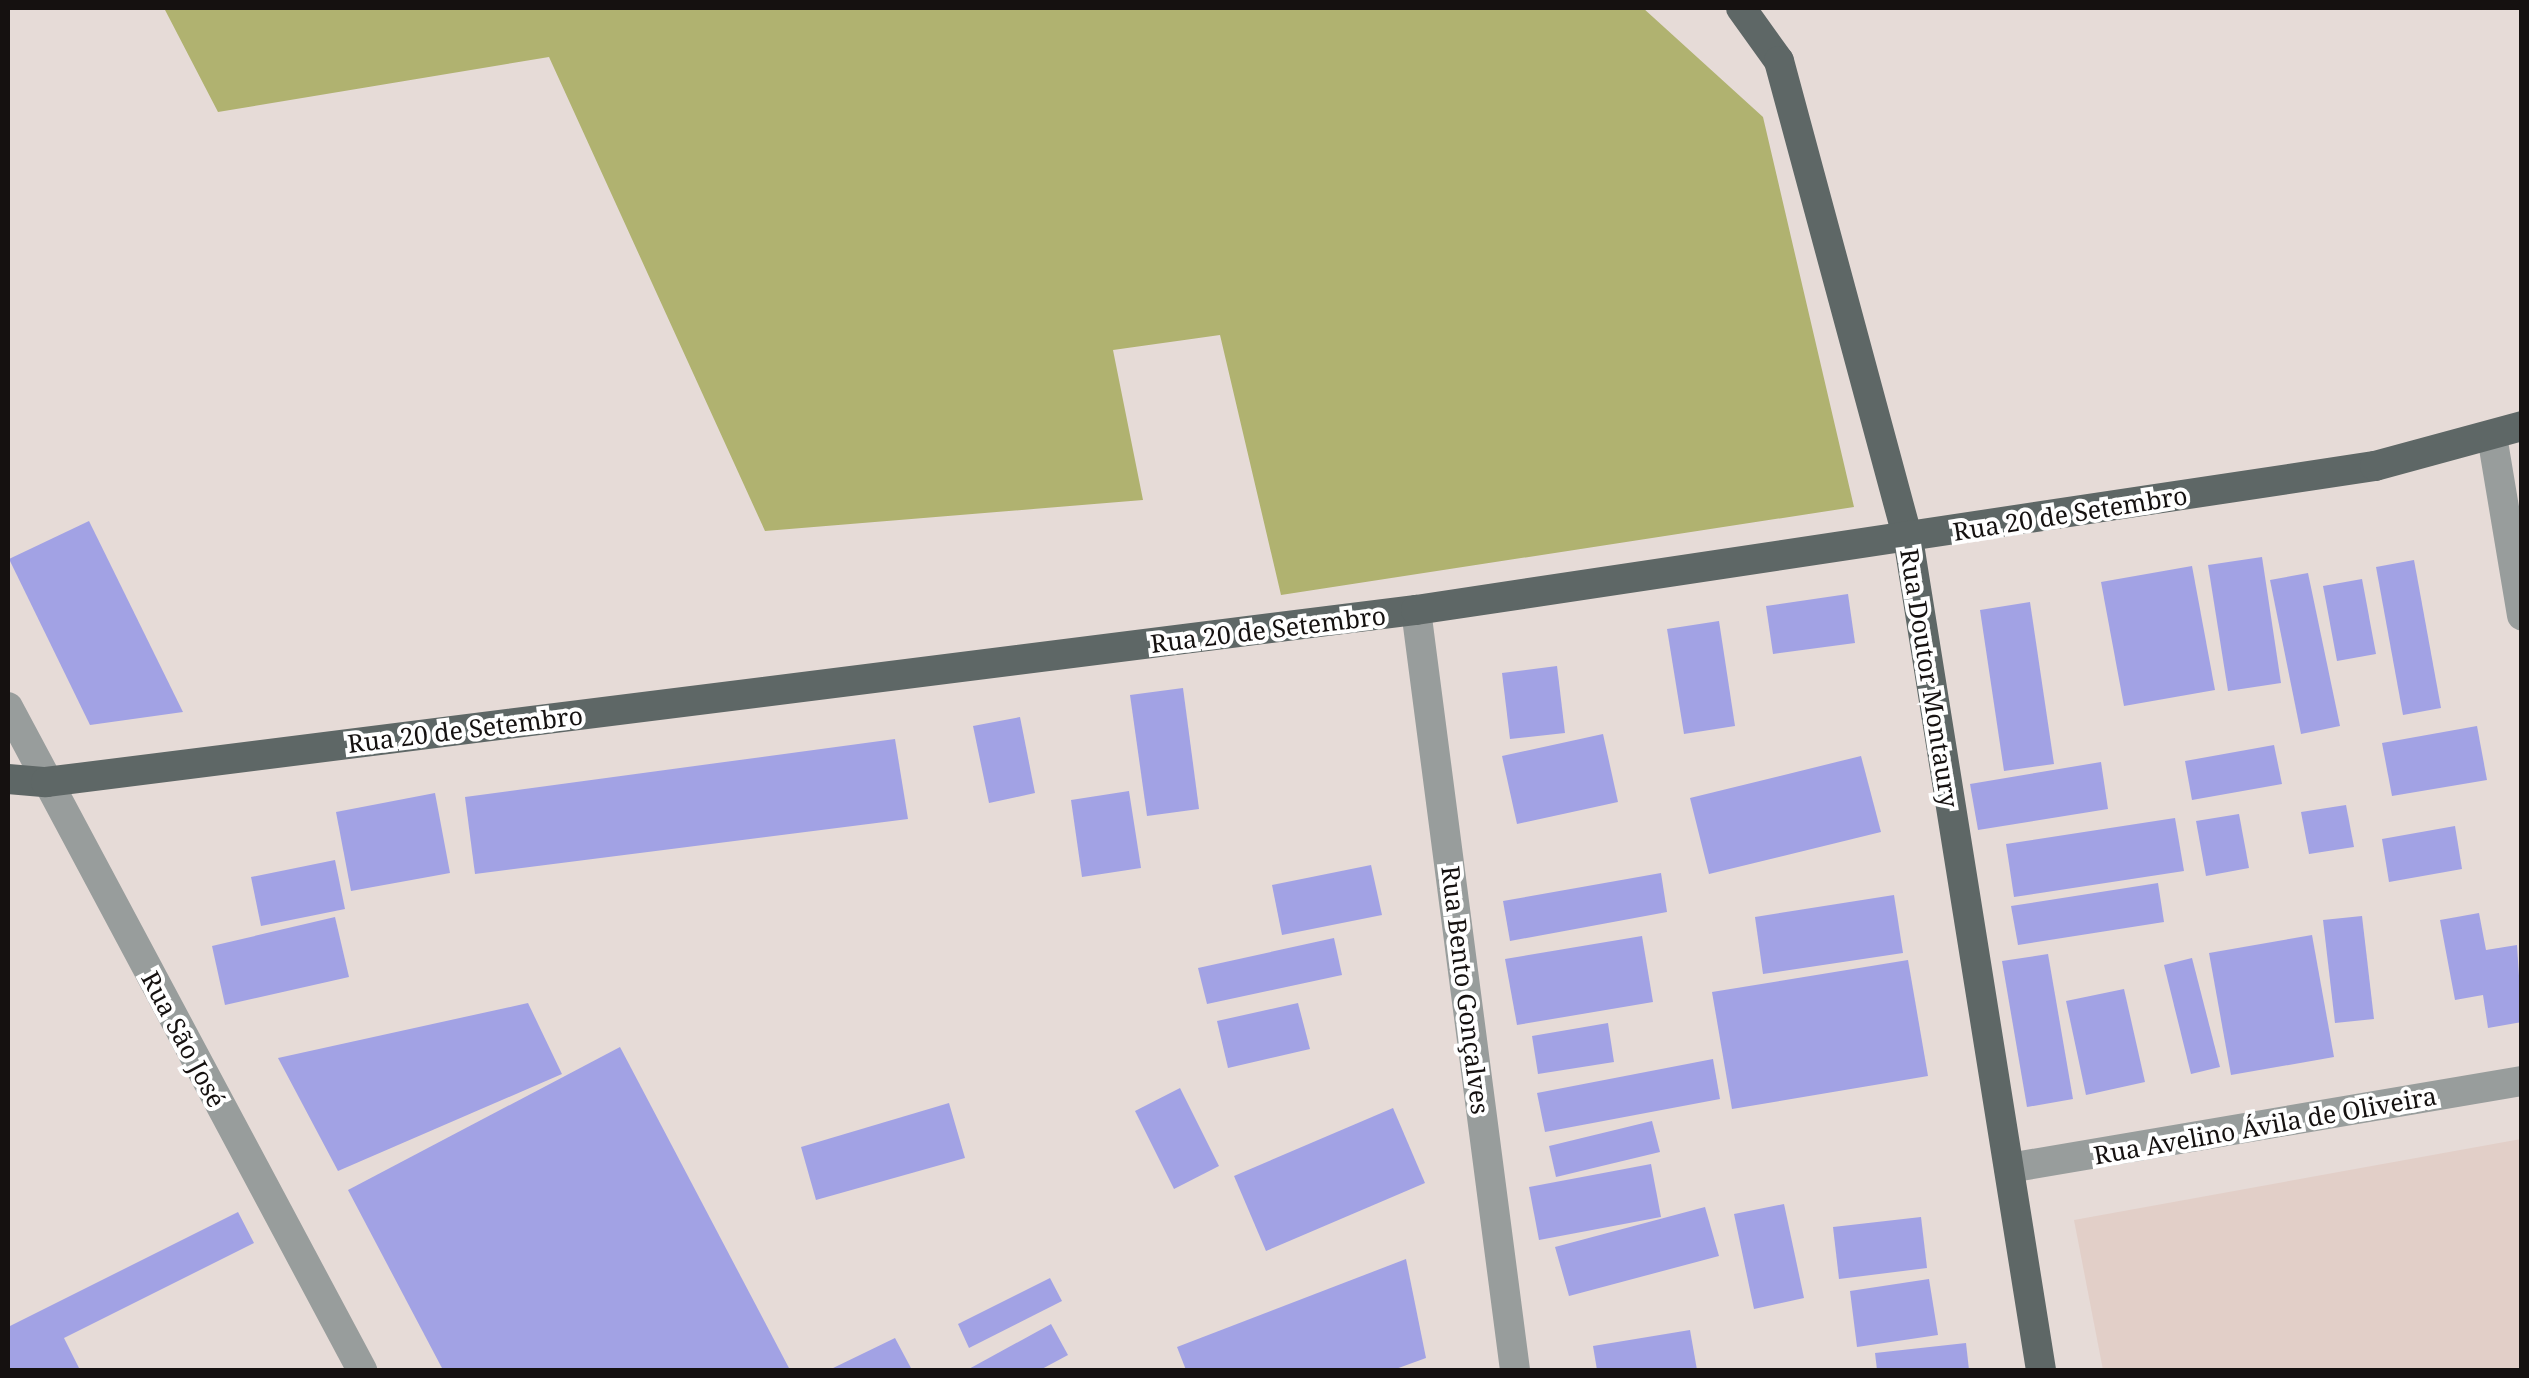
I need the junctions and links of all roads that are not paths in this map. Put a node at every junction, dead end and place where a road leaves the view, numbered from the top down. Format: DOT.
graph roads {
  1 [pos="1740,8"];
  2 [pos="2522,426"];
  3 [pos="2492,436"];
  4 [pos="1908,538"];
  5 [pos="1416,610"];
  6 [pos="2522,616"];
  7 [pos="8,707"];
  8 [pos="8,779"];
  9 [pos="46,782"];
  10 [pos="2522,1082"];
  11 [pos="2009,1168"];
  12 [pos="362,1370"];
  13 [pos="1515,1370"];
  14 [pos="2041,1370"];
  1 -- 4 [label="main road, Rua Doutor Montaury"];
  2 -- 3 [label="main road, Rua 20 de Setembro"];
  3 -- 4 [label="main road, Rua 20 de Setembro"];
  3 -- 6 [label="street"];
  4 -- 5 [label="main road, Rua 20 de Setembro"];
  4 -- 11 [label="main road, Rua Doutor Montaury"];
  5 -- 9 [label="main road, Rua 20 de Setembro"];
  5 -- 13 [label="street, Rua Bento Gonçalves"];
  7 -- 9 [label="street, Rua São José"];
  8 -- 9 [label="main road, Rua 20 de Setembro"];
  9 -- 12 [label="street, Rua São José"];
  10 -- 11 [label="street, Rua Avelino Ávila de Oliveira"];
  11 -- 14 [label="main road, Rua Doutor Montaury"];
}
